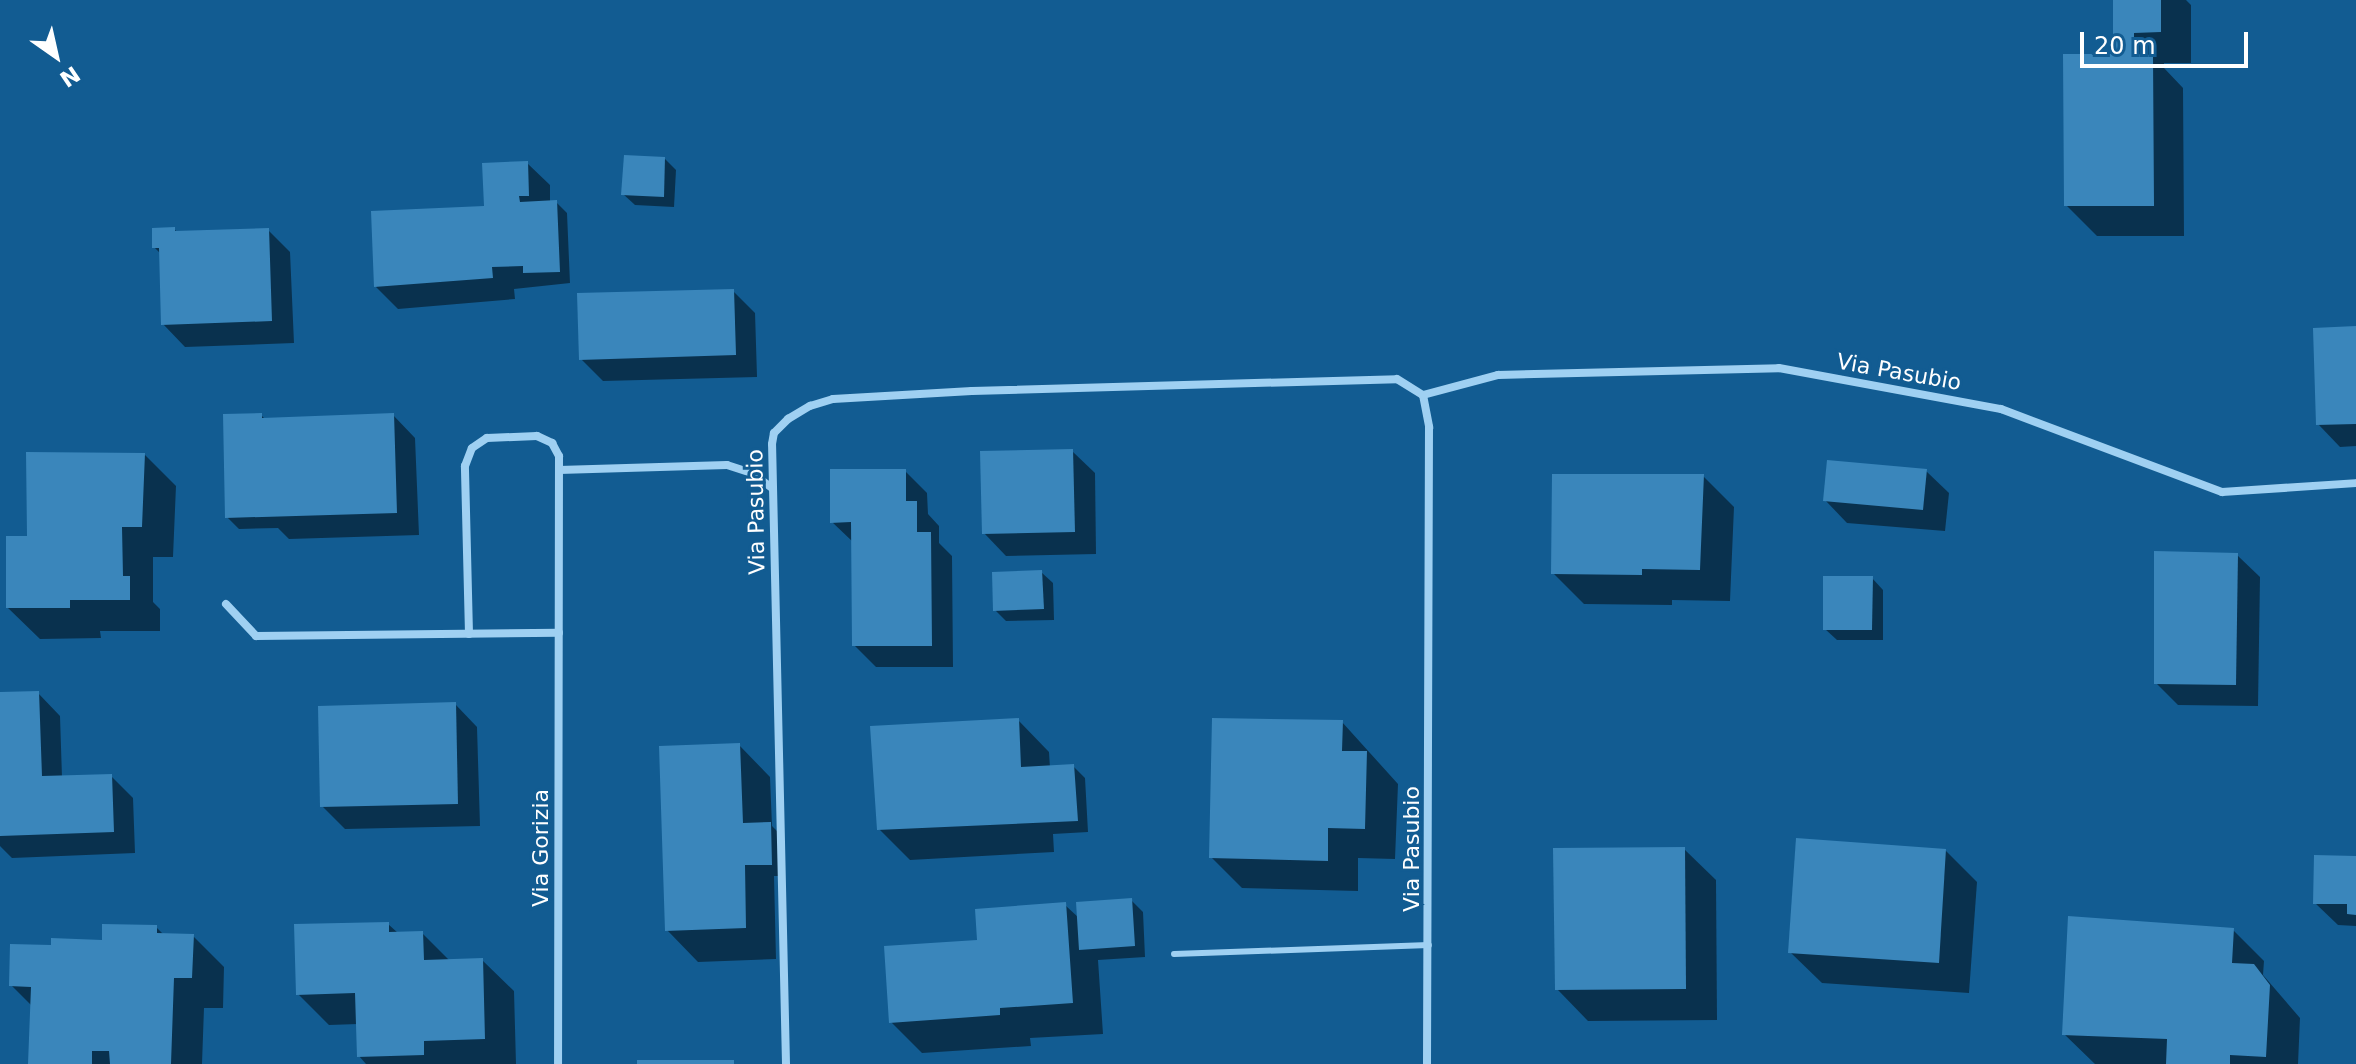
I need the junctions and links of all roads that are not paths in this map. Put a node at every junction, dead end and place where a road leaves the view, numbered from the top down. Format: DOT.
graph roads {
  1 [pos="1423,395"];
  2 [pos="559,470"];
  3 [pos="2356,483"];
  4 [pos="773,489"];
  5 [pos="226,604"];
  6 [pos="559,633"];
  7 [pos="469,634"];
  8 [pos="1429,945"];
  9 [pos="1174,954"];
  10 [pos="558,1064"];
  11 [pos="786,1064"];
  12 [pos="1427,1064"];
  1 -- 3 [label="street, Via Pasubio"];
  1 -- 4 [label="street, Via Pasubio"];
  1 -- 8 [label="street, Via Pasubio"];
  2 -- 4 [label="street"];
  2 -- 6 [label="street, Via Gorizia"];
  2 -- 7 [label="street, Via Gorizia"];
  4 -- 11 [label="street, Via Pasubio"];
  5 -- 7 [label="street"];
  6 -- 7 [label="street"];
  6 -- 10 [label="street, Via Gorizia"];
  8 -- 9 [label="lane"];
  8 -- 12 [label="street, Via Pasubio"];
}
